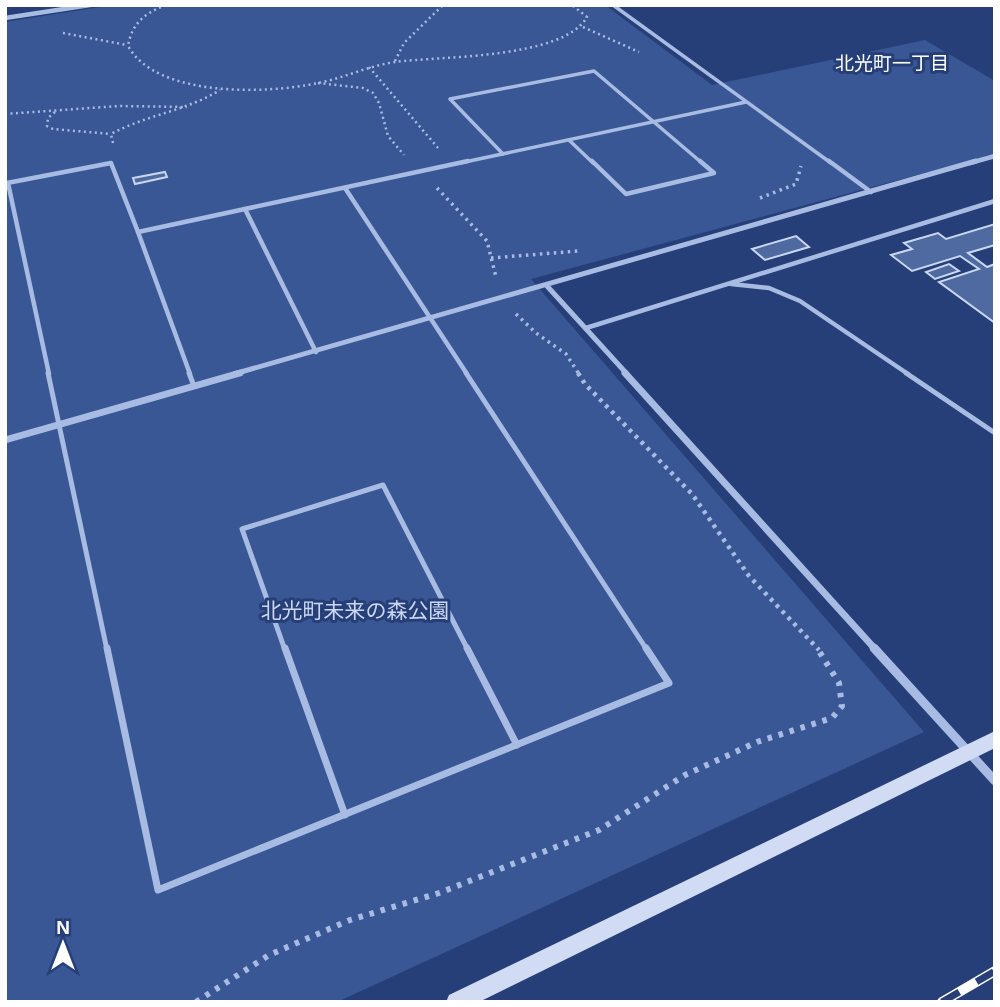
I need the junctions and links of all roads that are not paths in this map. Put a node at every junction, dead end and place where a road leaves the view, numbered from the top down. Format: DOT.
graph roads {
  1 [pos="90,5"];
  2 [pos="613,5"];
  3 [pos="5,18"];
  4 [pos="746,102"];
  5 [pos="653,122"];
  6 [pos="569,140"];
  7 [pos="503,154"];
  8 [pos="995,156"];
  9 [pos="6,183"];
  10 [pos="345,188"];
  11 [pos="871,192"];
  12 [pos="995,201"];
  13 [pos="245,209"];
  14 [pos="138,232"];
  15 [pos="728,284"];
  16 [pos="547,286"];
  17 [pos="431,319"];
  18 [pos="586,328"];
  19 [pos="316,352"];
  20 [pos="194,386"];
  21 [pos="58,425"];
  22 [pos="995,433"];
  23 [pos="5,440"];
  24 [pos="995,739"];
  25 [pos="517,745"];
  26 [pos="968,752"];
  27 [pos="995,781"];
  28 [pos="345,815"];
  29 [pos="456,1002"];
  1 -- 3 [label="street"];
  2 -- 4 [label="lane"];
  4 -- 5 [label="lane"];
  4 -- 11 [label="lane"];
  5 -- 6 [label="lane"];
  5 -- 6 [label="lane"];
  5 -- 7 [label="lane"];
  6 -- 7 [label="lane"];
  7 -- 10 [label="lane"];
  8 -- 11 [label="street"];
  9 -- 14 [label="lane"];
  9 -- 21 [label="lane"];
  10 -- 13 [label="lane"];
  10 -- 17 [label="lane"];
  11 -- 16 [label="street"];
  12 -- 15 [label="lane"];
  13 -- 14 [label="lane"];
  13 -- 19 [label="lane"];
  14 -- 20 [label="lane"];
  15 -- 18 [label="lane"];
  15 -- 22 [label="lane"];
  16 -- 17 [label="street"];
  16 -- 18 [label="street"];
  17 -- 19 [label="street"];
  17 -- 25 [label="lane"];
  18 -- 26 [label="street"];
  19 -- 20 [label="street"];
  20 -- 21 [label="street"];
  21 -- 23 [label="street"];
  21 -- 28 [label="lane"];
  24 -- 26 [label="street"];
  25 -- 28 [label="lane"];
  25 -- 28 [label="lane"];
  26 -- 27 [label="street"];
  26 -- 29 [label="street"];
}
